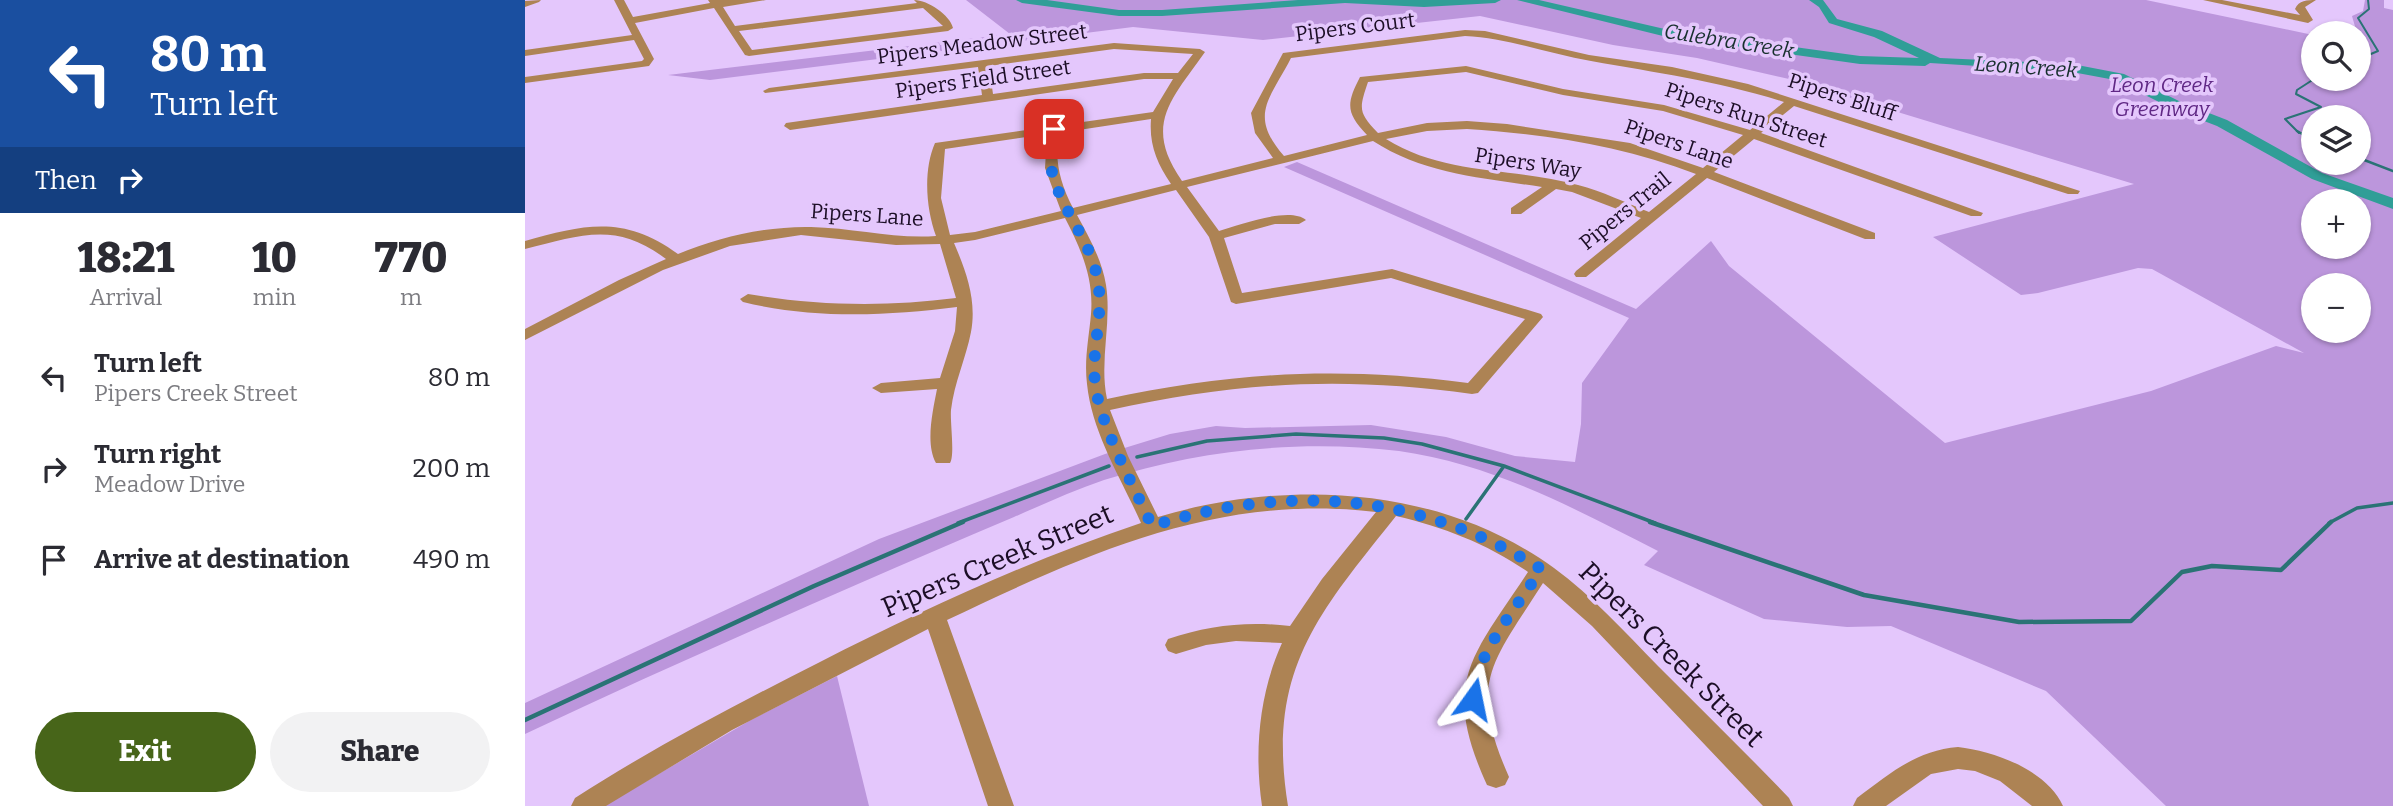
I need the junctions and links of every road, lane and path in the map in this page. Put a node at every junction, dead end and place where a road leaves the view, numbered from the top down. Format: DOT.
graph roads {
  1 [pos="536,0"];
  2 [pos="619,0"];
  3 [pos="761,0"];
  4 [pos="2208,0"];
  5 [pos="2311,0"];
  6 [pos="715,2"];
  7 [pos="922,2"];
  8 [pos="525,4"];
  9 [pos="629,21"];
  10 [pos="734,29"];
  11 [pos="1470,33"];
  12 [pos="637,37"];
  13 [pos="525,53"];
  14 [pos="983,63"];
  15 [pos="1183,76"];
  16 [pos="1364,79"];
  17 [pos="525,80"];
  18 [pos="769,91"];
  19 [pos="988,98"];
  20 [pos="1793,101"];
  21 [pos="1158,115"];
  22 [pos="790,126"];
  23 [pos="1054,129"];
  24 [pos="1752,135"];
  25 [pos="1375,137"];
  26 [pos="1281,160"];
  27 [pos="1705,174"];
  28 [pos="1555,184"];
  29 [pos="1180,185"];
  30 [pos="2073,191"];
  31 [pos="1515,211"];
  32 [pos="1976,213"];
  33 [pos="1069,214"];
  34 [pos="1650,217"];
  35 [pos="1299,220"];
  36 [pos="1216,236"];
  37 [pos="1870,236"];
  38 [pos="946,239"];
  39 [pos="525,245"];
  40 [pos="675,258"];
  41 [pos="1581,274"];
  42 [pos="748,299"];
  43 [pos="963,302"];
  44 [pos="525,335"];
  45 [pos="947,383"];
  46 [pos="881,388"];
  47 [pos="1101,406"];
  48 [pos="943,459"];
  49 [pos="1391,508"];
  50 [pos="1152,526"];
  51 [pos="1541,569"];
  52 [pos="934,615"];
  53 [pos="1296,636"];
  54 [pos="1176,645"];
  55 [pos="1496,777"];
  56 [pos="584,806"];
  57 [pos="1001,806"];
  58 [pos="1275,806"];
  59 [pos="1780,806"];
  60 [pos="1866,806"];
  61 [pos="2049,806"];
  1 -- 8 [label="street"];
  2 -- 9 [label="street"];
  3 -- 6 [label="street"];
  4 -- 5 [label="street"];
  6 -- 9 [label="street"];
  6 -- 10 [label="street"];
  7 -- 10 [label="street"];
  7 -- 10 [label="street"];
  9 -- 12 [label="street"];
  11 -- 20 [label="street, Pipers Bluff"];
  11 -- 26 [label="street, Pipers Court"];
  12 -- 13 [label="street"];
  12 -- 17 [label="street"];
  14 -- 15 [label="street, Pipers Meadow Street"];
  14 -- 18 [label="street, Pipers Meadow Street"];
  14 -- 19 [label="street"];
  15 -- 19 [label="street, Pipers Field Street"];
  15 -- 21 [label="street"];
  16 -- 24 [label="street, Pipers Run Street"];
  16 -- 25 [label="street, Pipers Way"];
  19 -- 22 [label="street, Pipers Field Street"];
  20 -- 24 [label="street, Pipers Trail"];
  20 -- 30 [label="street, Pipers Bluff"];
  21 -- 23 [label="street"];
  21 -- 29 [label="street"];
  23 -- 33 [label="street"];
  23 -- 38 [label="street"];
  24 -- 27 [label="street, Pipers Trail"];
  24 -- 32 [label="street, Pipers Run Street"];
  25 -- 26 [label="street, Pipers Lane"];
  25 -- 27 [label="street, Pipers Lane"];
  25 -- 28 [label="street, Pipers Way"];
  26 -- 29 [label="street, Pipers Lane"];
  27 -- 34 [label="street, Pipers Trail"];
  27 -- 37 [label="street, Pipers Lane"];
  28 -- 31 [label="street"];
  28 -- 34 [label="street, Pipers Way"];
  29 -- 33 [label="street, Pipers Lane"];
  29 -- 36 [label="street"];
  33 -- 38 [label="street, Pipers Lane"];
  33 -- 47 [label="street"];
  34 -- 41 [label="street, Pipers Trail"];
  35 -- 36 [label="street"];
  36 -- 47 [label="street"];
  38 -- 40 [label="street, Pipers Lane"];
  38 -- 43 [label="street"];
  39 -- 40 [label="street"];
  40 -- 44 [label="street, Pipers Lane"];
  42 -- 43 [label="street"];
  43 -- 45 [label="street"];
  45 -- 46 [label="street"];
  45 -- 48 [label="street"];
  47 -- 50 [label="street"];
  49 -- 50 [label="street, Pipers Creek Street"];
  49 -- 51 [label="street, Pipers Creek Street"];
  49 -- 53 [label="street"];
  50 -- 52 [label="street, Pipers Creek Street"];
  51 -- 55 [label="street"];
  51 -- 59 [label="street, Pipers Creek Street"];
  52 -- 56 [label="street, Pipers Creek Street"];
  52 -- 57 [label="street"];
  53 -- 54 [label="street"];
  53 -- 58 [label="street"];
  60 -- 61 [label="street"];
}
